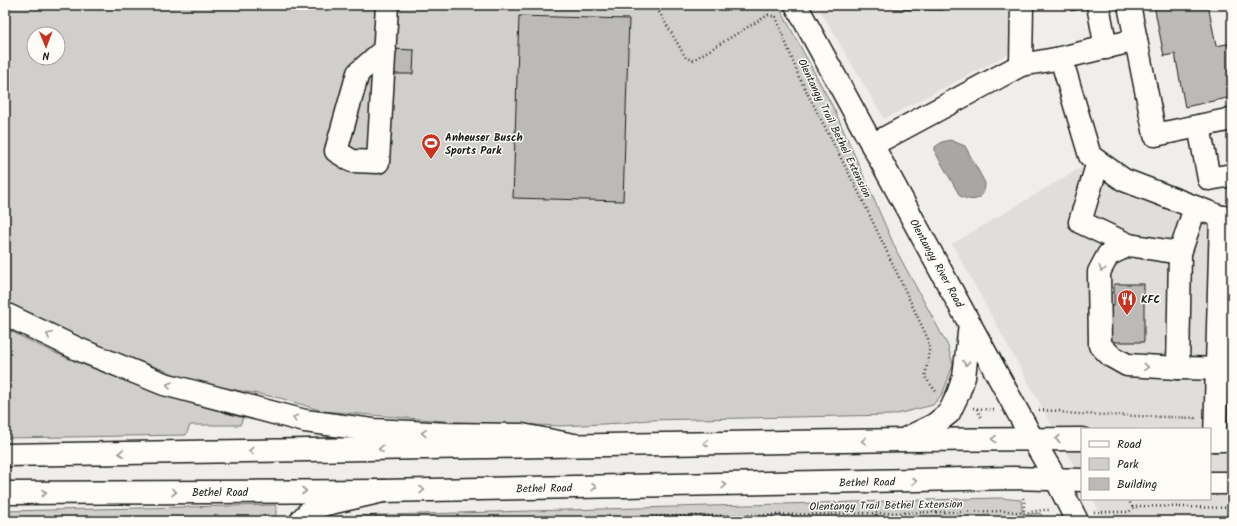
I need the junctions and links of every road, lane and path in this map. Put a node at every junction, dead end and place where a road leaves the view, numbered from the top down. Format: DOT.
graph roads {
  1 [pos="387,5"];
  2 [pos="656,5"];
  3 [pos="796,5"];
  4 [pos="1022,5"];
  5 [pos="1098,5"];
  6 [pos="1128,5"];
  7 [pos="1136,40"];
  8 [pos="1106,48"];
  9 [pos="385,49"];
  10 [pos="1062,58"];
  11 [pos="1021,65"];
  12 [pos="1232,119"];
  13 [pos="1199,126"];
  14 [pos="872,145"];
  15 [pos="1098,162"];
  16 [pos="1232,175"];
  17 [pos="1195,208"];
  18 [pos="1227,217"];
  19 [pos="1129,245"];
  20 [pos="1180,253"];
  21 [pos="5,314"];
  22 [pos="970,324"];
  23 [pos="1178,368"];
  24 [pos="1224,369"];
  25 [pos="936,393"];
  26 [pos="1059,411"];
  27 [pos="1215,418"];
  28 [pos="1081,439"];
  29 [pos="903,440"];
  30 [pos="1033,440"];
  31 [pos="1219,440"];
  32 [pos="574,445"];
  33 [pos="5,455"];
  34 [pos="1056,479"];
  35 [pos="1081,480"];
  36 [pos="1211,483"];
  37 [pos="1232,483"];
  38 [pos="383,491"];
  39 [pos="5,493"];
  40 [pos="1129,500"];
  41 [pos="1133,508"];
  42 [pos="1232,508"];
  43 [pos="1129,512"];
  44 [pos="1024,513"];
  45 [pos="5,519"];
  46 [pos="220,521"];
  47 [pos="301,521"];
  48 [pos="388,521"];
  49 [pos="1077,521"];
  1 -- 9 [label="main road"];
  2 -- 25 [label="path, Olentangy Trail Bethel Extension"];
  3 -- 14 [label="main road, Olentangy River Road"];
  4 -- 11 [label="main road"];
  5 -- 8 [label="main road"];
  6 -- 7 [label="main road"];
  7 -- 8 [label="main road"];
  7 -- 13 [label="main road"];
  8 -- 10 [label="main road"];
  10 -- 11 [label="main road"];
  10 -- 15 [label="main road"];
  11 -- 14 [label="main road"];
  12 -- 13 [label="main road"];
  13 -- 16 [label="main road"];
  14 -- 22 [label="main road, Olentangy River Road"];
  15 -- 17 [label="main road"];
  15 -- 19 [label="main road"];
  17 -- 18 [label="main road"];
  17 -- 20 [label="main road"];
  18 -- 24 [label="main road"];
  19 -- 20 [label="main road"];
  19 -- 23 [label="main road, one-way"];
  20 -- 23 [label="main road"];
  32 -- 21 [label="main road, one-way"];
  22 -- 29 [label="main road, one-way"];
  22 -- 30 [label="main road, Olentangy River Road"];
  23 -- 24 [label="main road"];
  24 -- 27 [label="main road"];
  26 -- 27 [label="path"];
  27 -- 31 [label="main road"];
  28 -- 30 [label="main road, one-way"];
  30 -- 29 [label="main road, one-way"];
  29 -- 32 [label="main road, one-way"];
  30 -- 34 [label="main road, Olentangy River Road"];
  32 -- 33 [label="main road, one-way"];
  34 -- 35 [label="main road, Bethel Road"];
  38 -- 34 [label="main road, Bethel Road, one-way"];
  34 -- 49 [label="main road, Olentangy River Road"];
  36 -- 37 [label="main road"];
  39 -- 38 [label="main road, Bethel Road, one-way"];
  38 -- 47 [label="main road"];
  40 -- 41 [label="path"];
  41 -- 42 [label="path"];
  41 -- 43 [label="path"];
  44 -- 48 [label="path, Olentangy Trail Bethel Extension"];
  45 -- 46 [label="path"];
}
